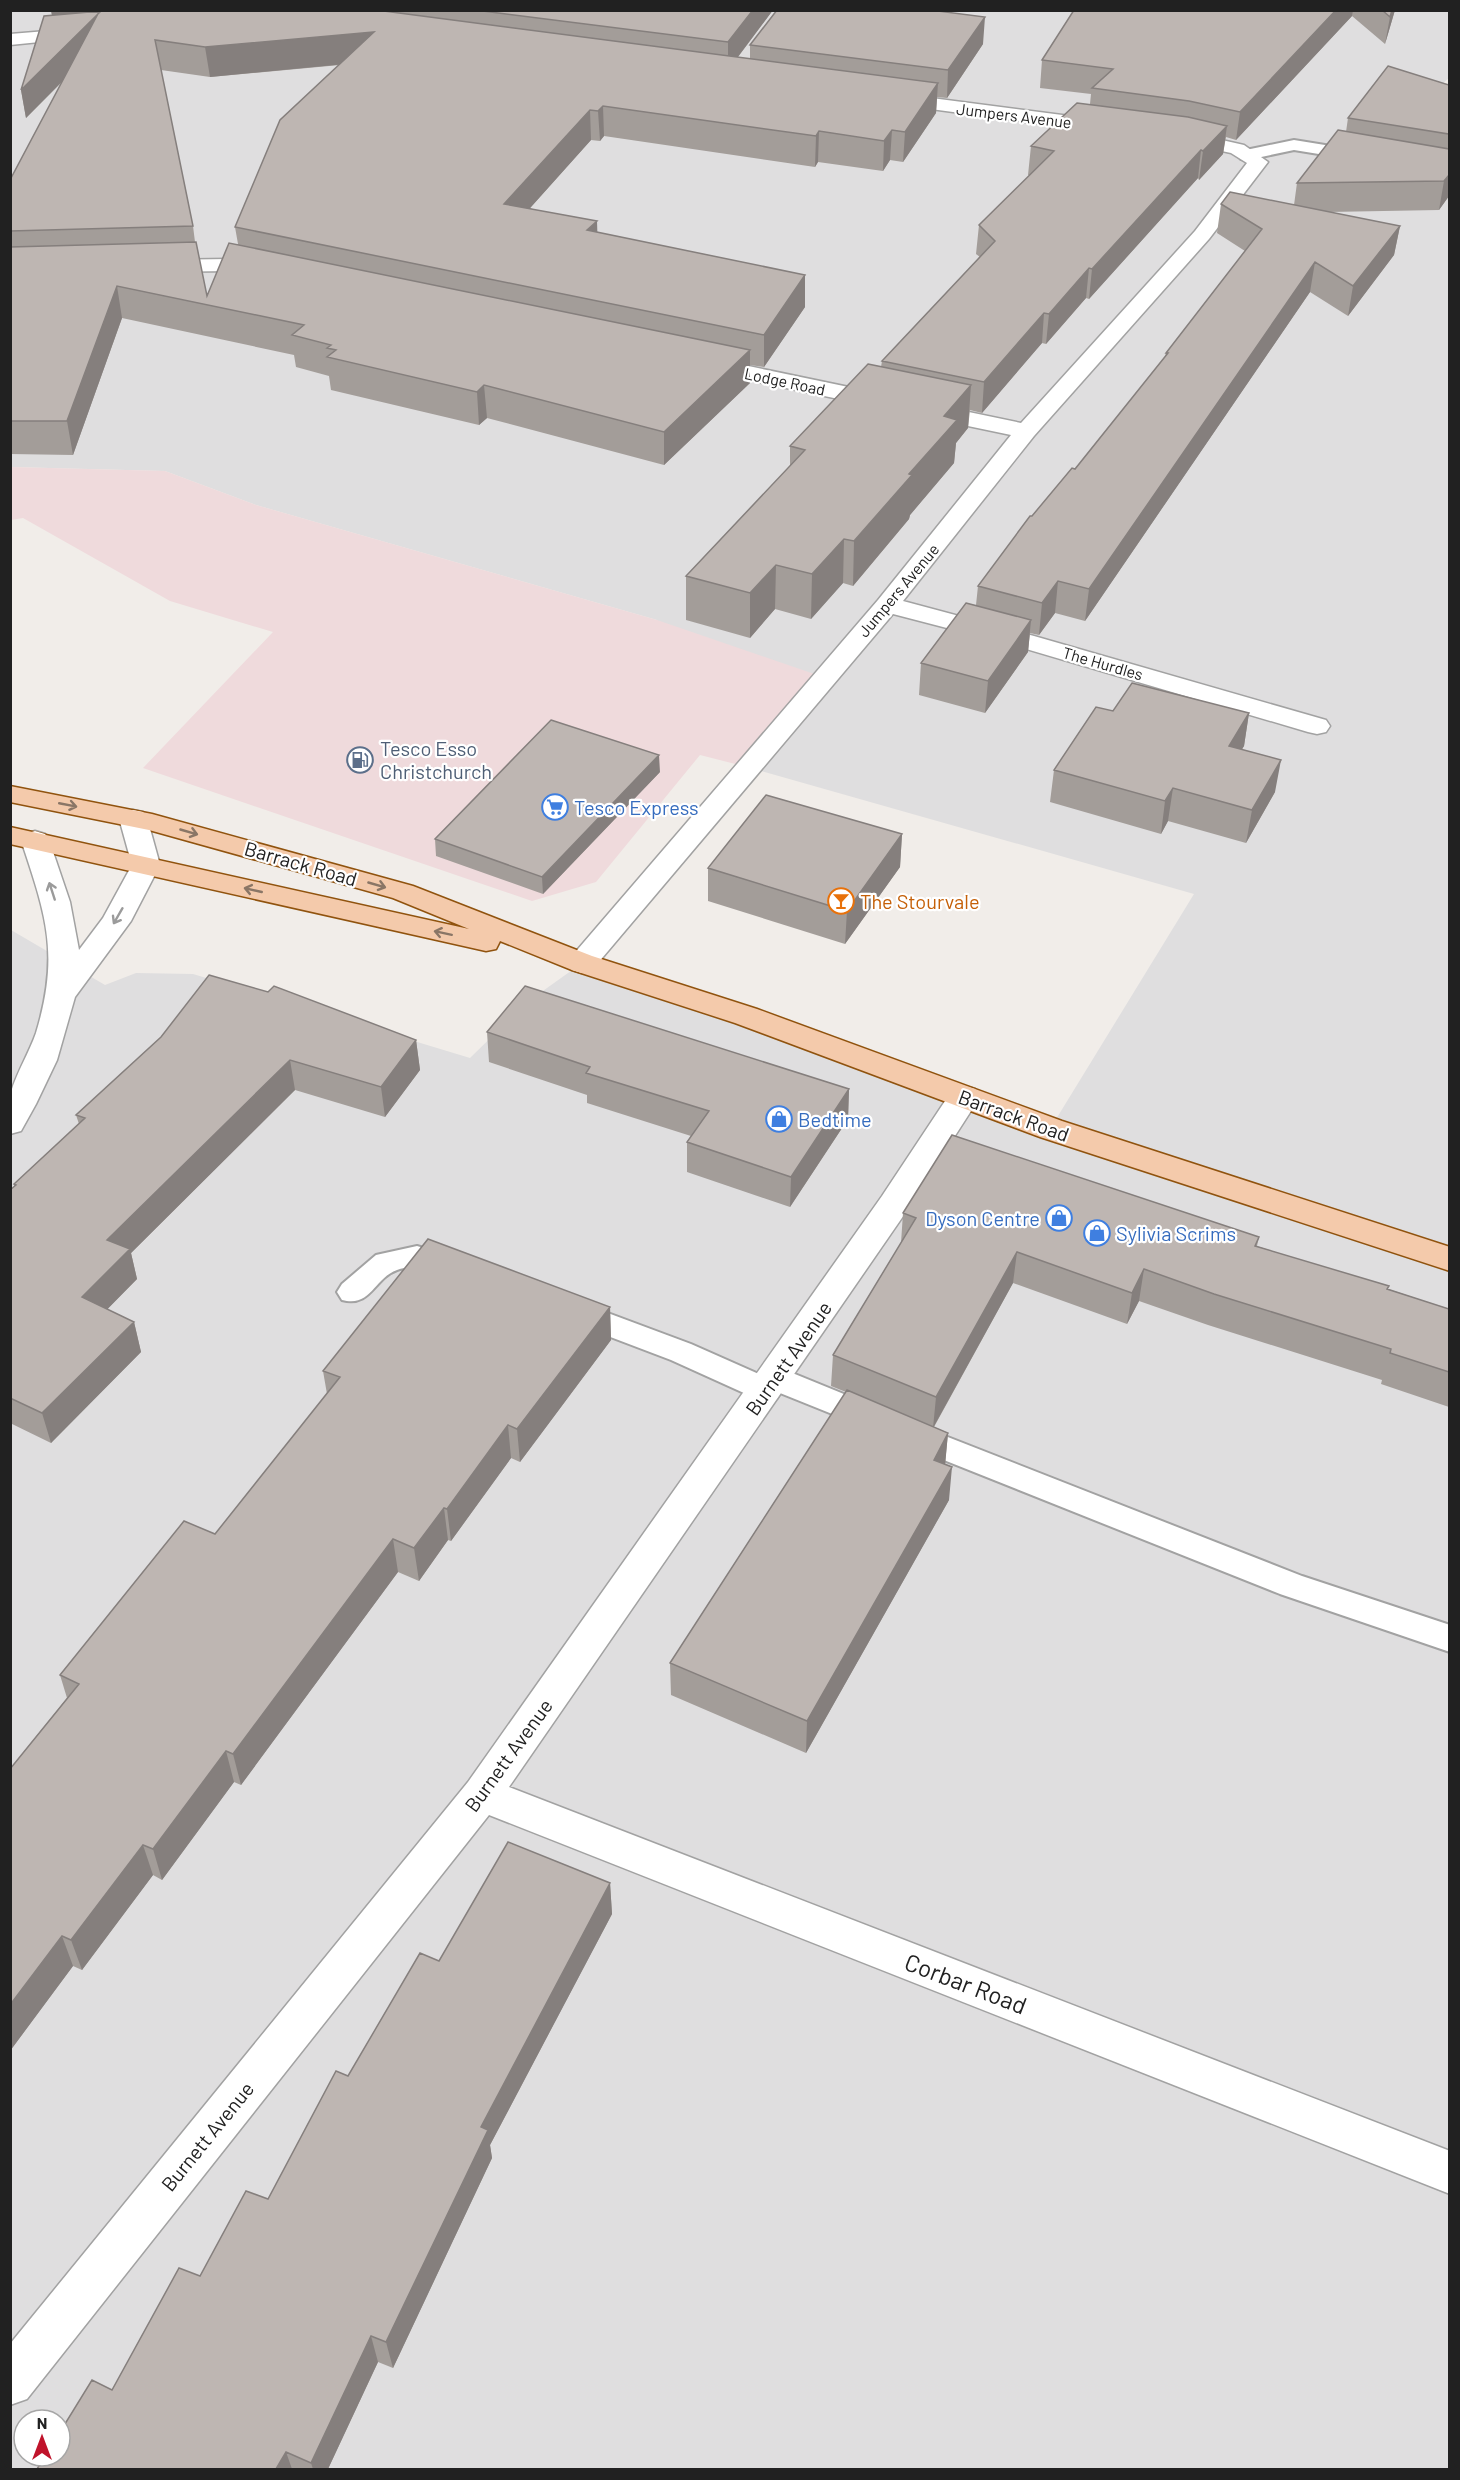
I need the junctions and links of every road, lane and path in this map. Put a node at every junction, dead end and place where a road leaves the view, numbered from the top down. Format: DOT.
graph roads {
  1 [pos="103,31"];
  2 [pos="10,40"];
  3 [pos="876,97"];
  4 [pos="1125,129"];
  5 [pos="1161,134"];
  6 [pos="1247,155"];
  7 [pos="1383,160"];
  8 [pos="134,267"];
  9 [pos="286,277"];
  10 [pos="679,358"];
  11 [pos="1026,431"];
  12 [pos="887,605"];
  13 [pos="1317,726"];
  14 [pos="10,794"];
  15 [pos="133,818"];
  16 [pos="23,838"];
  17 [pos="146,865"];
  18 [pos="582,963"];
  19 [pos="63,992"];
  20 [pos="964,1097"];
  21 [pos="10,1123"];
  22 [pos="1449,1258"];
  23 [pos="472,1273"];
  24 [pos="352,1292"];
  25 [pos="549,1302"];
  26 [pos="770,1384"];
  27 [pos="1449,1639"];
  28 [pos="482,1794"];
  29 [pos="1449,2173"];
  30 [pos="10,2382"];
  1 -- 2 [label="street"];
  3 -- 4 [label="street, Jumpers Avenue"];
  5 -- 6 [label="street"];
  6 -- 7 [label="lane"];
  6 -- 11 [label="street, Jumpers Avenue"];
  8 -- 9 [label="street"];
  10 -- 11 [label="street, Lodge Road"];
  11 -- 12 [label="street, Jumpers Avenue"];
  12 -- 13 [label="street, The Hurdles"];
  12 -- 18 [label="street, Jumpers Avenue"];
  14 -- 15 [label="main road, Barrack Road, one-way"];
  15 -- 17 [label="street"];
  15 -- 18 [label="main road, Barrack Road, one-way"];
  16 -- 17 [label="main road, Barrack Road"];
  19 -- 16 [label="street, one-way"];
  18 -- 17 [label="main road, Barrack Road, one-way"];
  17 -- 19 [label="street, one-way"];
  18 -- 20 [label="main road, Barrack Road"];
  19 -- 21 [label="street"];
  20 -- 22 [label="main road, Barrack Road"];
  20 -- 26 [label="street, Burnett Avenue"];
  23 -- 24 [label="lane"];
  25 -- 26 [label="lane"];
  26 -- 27 [label="lane"];
  26 -- 28 [label="street, Burnett Avenue"];
  28 -- 29 [label="street, Corbar Road"];
  28 -- 30 [label="street, Burnett Avenue"];
}
